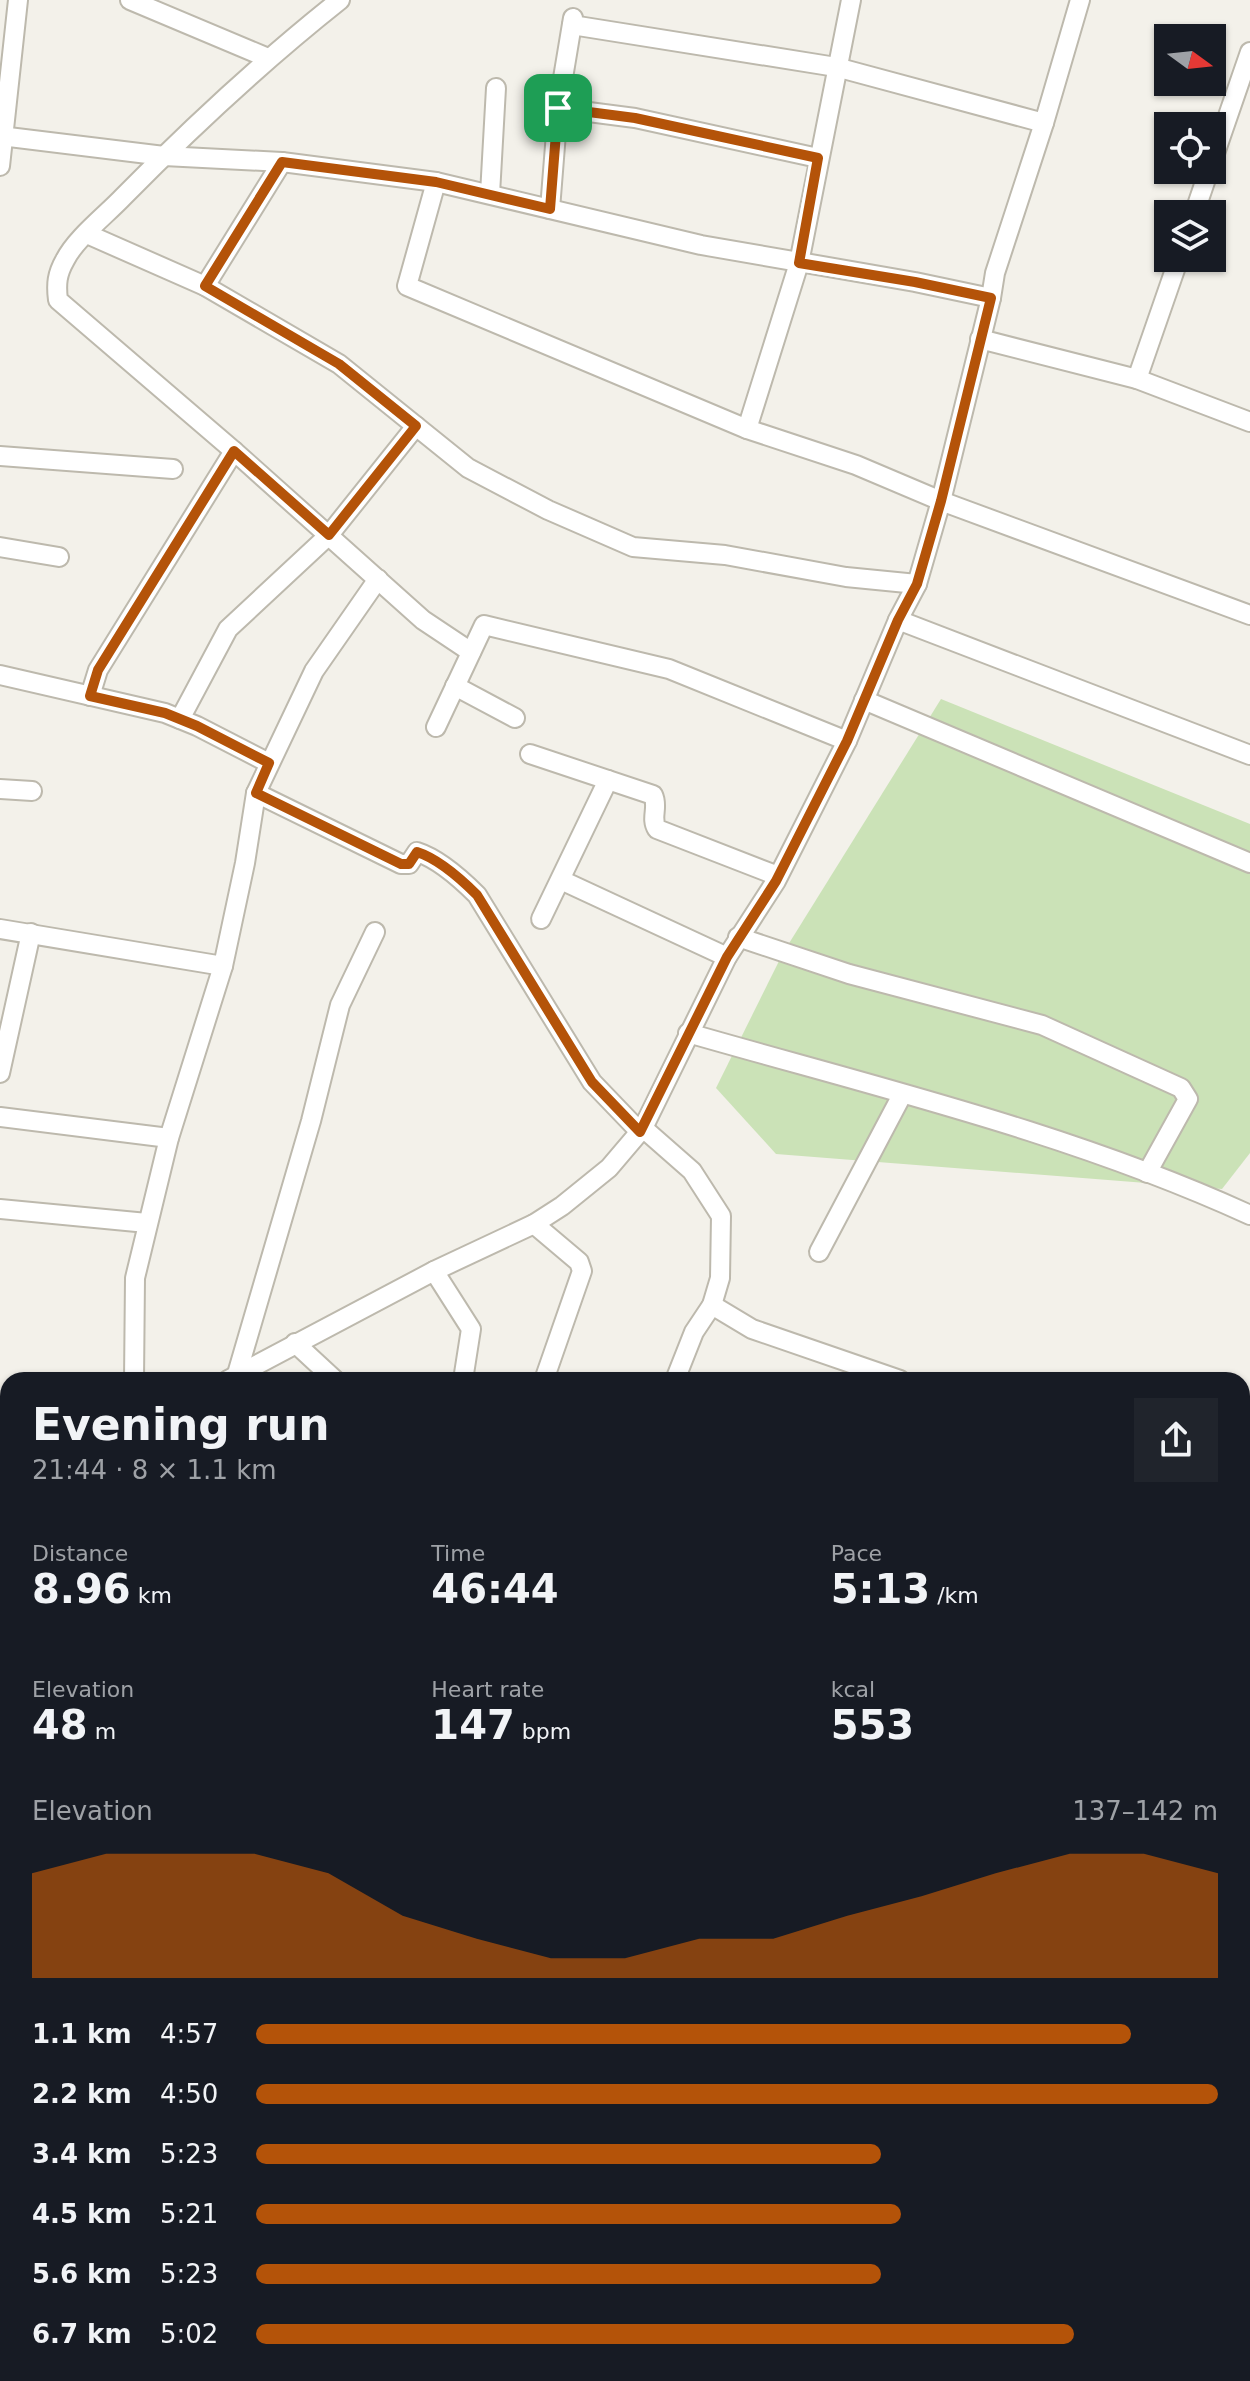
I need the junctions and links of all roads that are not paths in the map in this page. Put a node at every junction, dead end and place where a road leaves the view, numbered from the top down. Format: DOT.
graph roads {
  1 [pos="18,0"];
  2 [pos="130,0"];
  3 [pos="340,0"];
  4 [pos="851,0"];
  5 [pos="1080,0"];
  6 [pos="1250,52"];
  7 [pos="268,58"];
  8 [pos="836,67"];
  9 [pos="496,88"];
  10 [pos="558,108"];
  11 [pos="1226,121"];
  12 [pos="1044,123"];
  13 [pos="2,136"];
  14 [pos="164,156"];
  15 [pos="818,158"];
  16 [pos="282,162"];
  17 [pos="0,166"];
  18 [pos="436,182"];
  19 [pos="490,194"];
  20 [pos="550,209"];
  21 [pos="87,234"];
  22 [pos="799,263"];
  23 [pos="1174,272"];
  24 [pos="205,286"];
  25 [pos="991,298"];
  26 [pos="980,339"];
  27 [pos="1137,379"];
  28 [pos="1250,422"];
  29 [pos="416,426"];
  30 [pos="747,429"];
  31 [pos="234,451"];
  32 [pos="0,456"];
  33 [pos="173,469"];
  34 [pos="941,501"];
  35 [pos="329,535"];
  36 [pos="0,547"];
  37 [pos="59,557"];
  38 [pos="378,579"];
  39 [pos="917,584"];
  40 [pos="1250,615"];
  41 [pos="898,620"];
  42 [pos="471,652"];
  43 [pos="0,675"];
  44 [pos="455,686"];
  45 [pos="90,696"];
  46 [pos="864,700"];
  47 [pos="515,718"];
  48 [pos="180,719"];
  49 [pos="436,727"];
  50 [pos="847,741"];
  51 [pos="530,754"];
  52 [pos="1250,755"];
  53 [pos="269,763"];
  54 [pos="608,780"];
  55 [pos="0,789"];
  56 [pos="32,791"];
  57 [pos="256,793"];
  58 [pos="1250,863"];
  59 [pos="778,876"];
  60 [pos="561,880"];
  61 [pos="541,919"];
  62 [pos="0,929"];
  63 [pos="375,932"];
  64 [pos="31,933"];
  65 [pos="738,937"];
  66 [pos="727,957"];
  67 [pos="223,966"];
  68 [pos="688,1033"];
  69 [pos="0,1073"];
  70 [pos="902,1095"];
  71 [pos="0,1117"];
  72 [pos="641,1130"];
  73 [pos="169,1138"];
  74 [pos="1147,1173"];
  75 [pos="0,1209"];
  76 [pos="1250,1215"];
  77 [pos="147,1223"];
  78 [pos="534,1224"];
  79 [pos="819,1252"];
  80 [pos="434,1271"];
  81 [pos="712,1305"];
  82 [pos="295,1343"];
  83 [pos="134,1372"];
  84 [pos="235,1372"];
  85 [pos="242,1372"];
  86 [pos="326,1372"];
  87 [pos="464,1372"];
  88 [pos="547,1372"];
  89 [pos="678,1372"];
  90 [pos="877,1372"];
  1 -- 13 [label="street"];
  2 -- 7 [label="street"];
  3 -- 7 [label="street"];
  4 -- 8 [label="street"];
  5 -- 12 [label="street"];
  6 -- 11 [label="street"];
  7 -- 14 [label="street"];
  8 -- 10 [label="street"];
  8 -- 12 [label="street"];
  8 -- 15 [label="street"];
  9 -- 19 [label="street"];
  10 -- 15 [label="street"];
  10 -- 20 [label="street"];
  12 -- 25 [label="street"];
  13 -- 14 [label="street"];
  13 -- 17 [label="street"];
  14 -- 16 [label="street"];
  14 -- 21 [label="street"];
  15 -- 22 [label="street"];
  16 -- 18 [label="street"];
  16 -- 24 [label="street"];
  18 -- 19 [label="street"];
  18 -- 30 [label="street"];
  19 -- 20 [label="street"];
  20 -- 22 [label="street"];
  21 -- 24 [label="street"];
  21 -- 31 [label="street"];
  22 -- 25 [label="street"];
  22 -- 30 [label="street"];
  23 -- 27 [label="street"];
  24 -- 29 [label="street"];
  25 -- 26 [label="street"];
  26 -- 27 [label="street"];
  26 -- 34 [label="street"];
  27 -- 28 [label="street"];
  29 -- 35 [label="street"];
  29 -- 39 [label="street"];
  30 -- 34 [label="street"];
  31 -- 35 [label="street"];
  31 -- 45 [label="street"];
  32 -- 33 [label="street"];
  34 -- 39 [label="street"];
  34 -- 40 [label="street"];
  35 -- 38 [label="street"];
  35 -- 48 [label="street"];
  36 -- 37 [label="street"];
  38 -- 42 [label="street"];
  38 -- 53 [label="street"];
  39 -- 41 [label="street"];
  41 -- 46 [label="street"];
  41 -- 52 [label="street"];
  42 -- 44 [label="street"];
  42 -- 50 [label="street"];
  43 -- 45 [label="street"];
  44 -- 47 [label="street"];
  44 -- 49 [label="street"];
  45 -- 48 [label="street"];
  46 -- 50 [label="street"];
  46 -- 58 [label="street"];
  48 -- 53 [label="street"];
  50 -- 59 [label="street"];
  51 -- 54 [label="street"];
  53 -- 57 [label="street"];
  54 -- 59 [label="street"];
  54 -- 60 [label="street"];
  55 -- 56 [label="street"];
  57 -- 67 [label="street"];
  57 -- 72 [label="street"];
  59 -- 65 [label="street"];
  60 -- 61 [label="street"];
  60 -- 66 [label="street"];
  62 -- 64 [label="street"];
  63 -- 84 [label="street"];
  64 -- 67 [label="street"];
  64 -- 69 [label="street"];
  65 -- 66 [label="street"];
  65 -- 74 [label="street"];
  66 -- 68 [label="street"];
  67 -- 73 [label="street"];
  68 -- 70 [label="street"];
  68 -- 72 [label="street"];
  70 -- 74 [label="street"];
  70 -- 79 [label="street"];
  71 -- 73 [label="street"];
  72 -- 78 [label="street"];
  72 -- 81 [label="street"];
  73 -- 77 [label="street"];
  74 -- 76 [label="street"];
  75 -- 77 [label="street"];
  77 -- 83 [label="street"];
  78 -- 80 [label="street"];
  78 -- 88 [label="street"];
  80 -- 82 [label="street"];
  80 -- 87 [label="street"];
  81 -- 89 [label="street"];
  81 -- 90 [label="street"];
  82 -- 85 [label="street"];
  82 -- 86 [label="street"];
}
